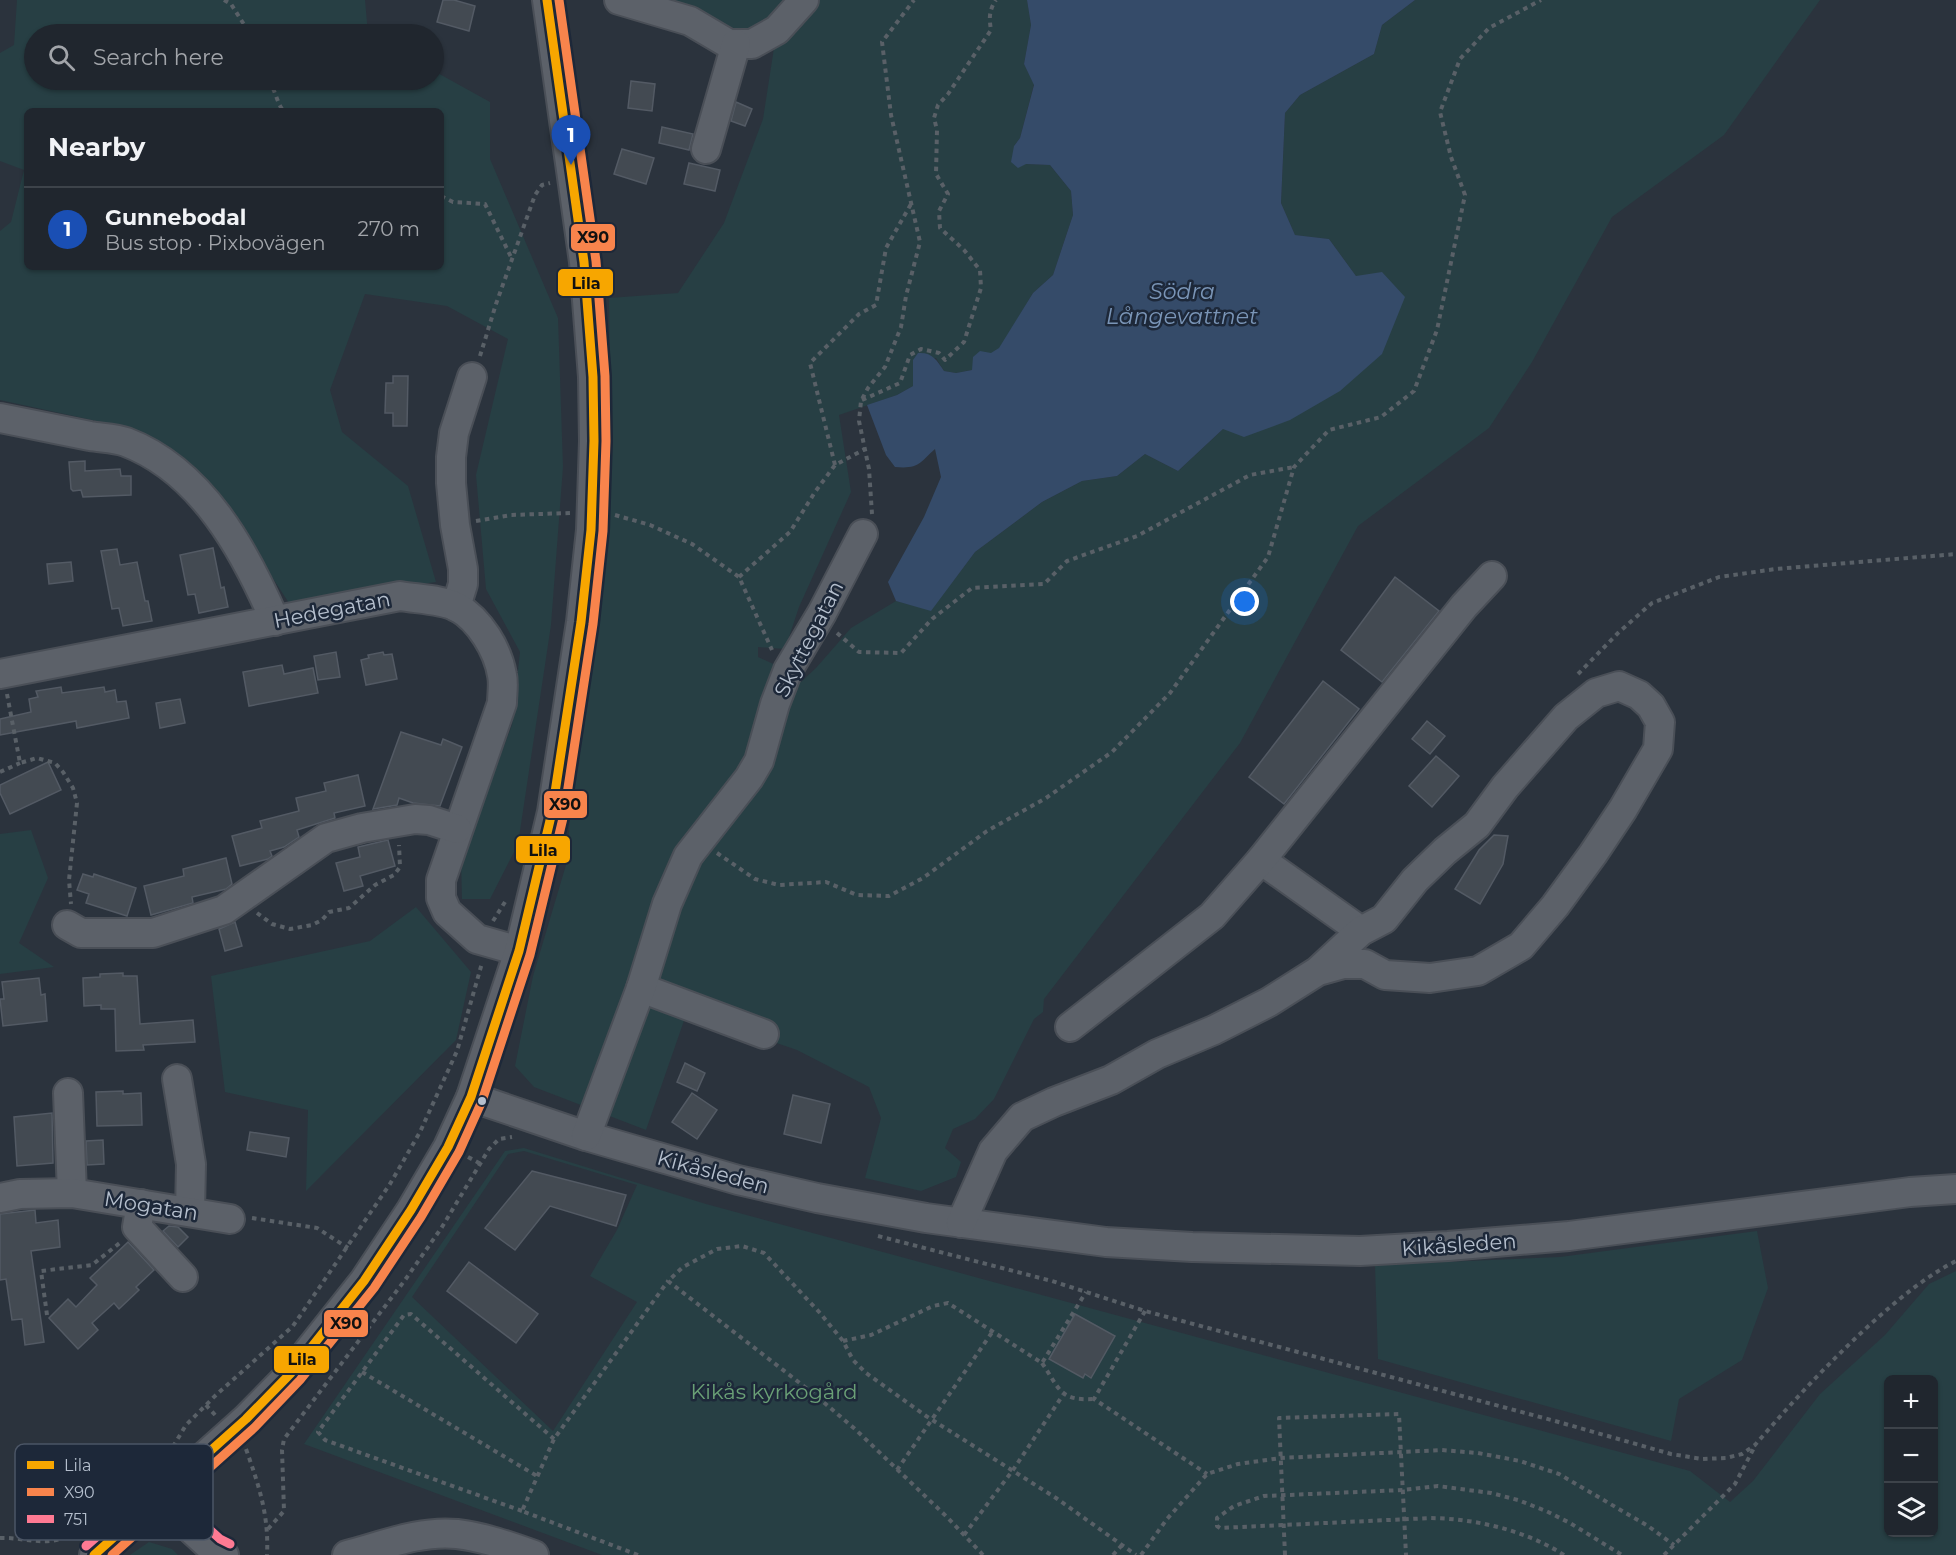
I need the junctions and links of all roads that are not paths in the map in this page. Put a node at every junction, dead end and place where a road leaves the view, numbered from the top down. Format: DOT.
graph roads {
  1 [pos="547,0"];
  2 [pos="619,0"];
  3 [pos="804,0"];
  4 [pos="736,44"];
  5 [pos="706,149"];
  6 [pos="472,377"];
  7 [pos="0,418"];
  8 [pos="863,534"];
  9 [pos="1492,576"];
  10 [pos="456,607"];
  11 [pos="275,621"];
  12 [pos="1,673"];
  13 [pos="458,829"];
  14 [pos="1261,860"];
  15 [pos="67,925"];
  16 [pos="1361,931"];
  17 [pos="519,951"];
  18 [pos="1318,971"];
  19 [pos="641,988"];
  20 [pos="1070,1027"];
  21 [pos="764,1034"];
  22 [pos="177,1078"];
  23 [pos="68,1093"];
  24 [pos="471,1097"];
  25 [pos="586,1136"];
  26 [pos="1956,1189"];
  27 [pos="72,1193"];
  28 [pos="0,1198"];
  29 [pos="141,1204"];
  30 [pos="190,1211"];
  31 [pos="230,1219"];
  32 [pos="961,1223"];
  33 [pos="183,1277"];
  34 [pos="213,1449"];
  35 [pos="111,1540"];
  36 [pos="203,1540"];
  37 [pos="504,1550"];
  38 [pos="94,1555"];
  39 [pos="224,1555"];
  40 [pos="347,1555"];
  41 [pos="534,1555"];
  1 -- 17 [label="street"];
  2 -- 4 [label="street"];
  3 -- 4 [label="street"];
  4 -- 5 [label="street"];
  6 -- 10 [label="street"];
  7 -- 11 [label="street"];
  8 -- 19 [label="street, Skyttegatan"];
  9 -- 14 [label="street"];
  10 -- 11 [label="street, Hedegatan"];
  10 -- 13 [label="street, Hedegatan"];
  11 -- 12 [label="street, Hedegatan"];
  13 -- 15 [label="street"];
  13 -- 17 [label="street, Hedegatan"];
  14 -- 16 [label="street"];
  14 -- 20 [label="street"];
  16 -- 18 [label="street"];
  16 -- 18 [label="street"];
  17 -- 24 [label="street"];
  18 -- 32 [label="street"];
  19 -- 21 [label="street"];
  19 -- 25 [label="street, Skyttegatan"];
  22 -- 30 [label="street"];
  23 -- 27 [label="street"];
  24 -- 25 [label="street, Kikåsleden"];
  24 -- 34 [label="street"];
  25 -- 32 [label="street, Kikåsleden"];
  26 -- 32 [label="street, Kikåsleden"];
  27 -- 28 [label="street, Mogatan"];
  27 -- 29 [label="street, Mogatan"];
  29 -- 30 [label="street, Mogatan"];
  29 -- 33 [label="street"];
  30 -- 31 [label="street, Mogatan"];
  35 -- 38 [label="street"];
  36 -- 39 [label="street"];
  37 -- 40 [label="street"];
  37 -- 41 [label="street"];
}
